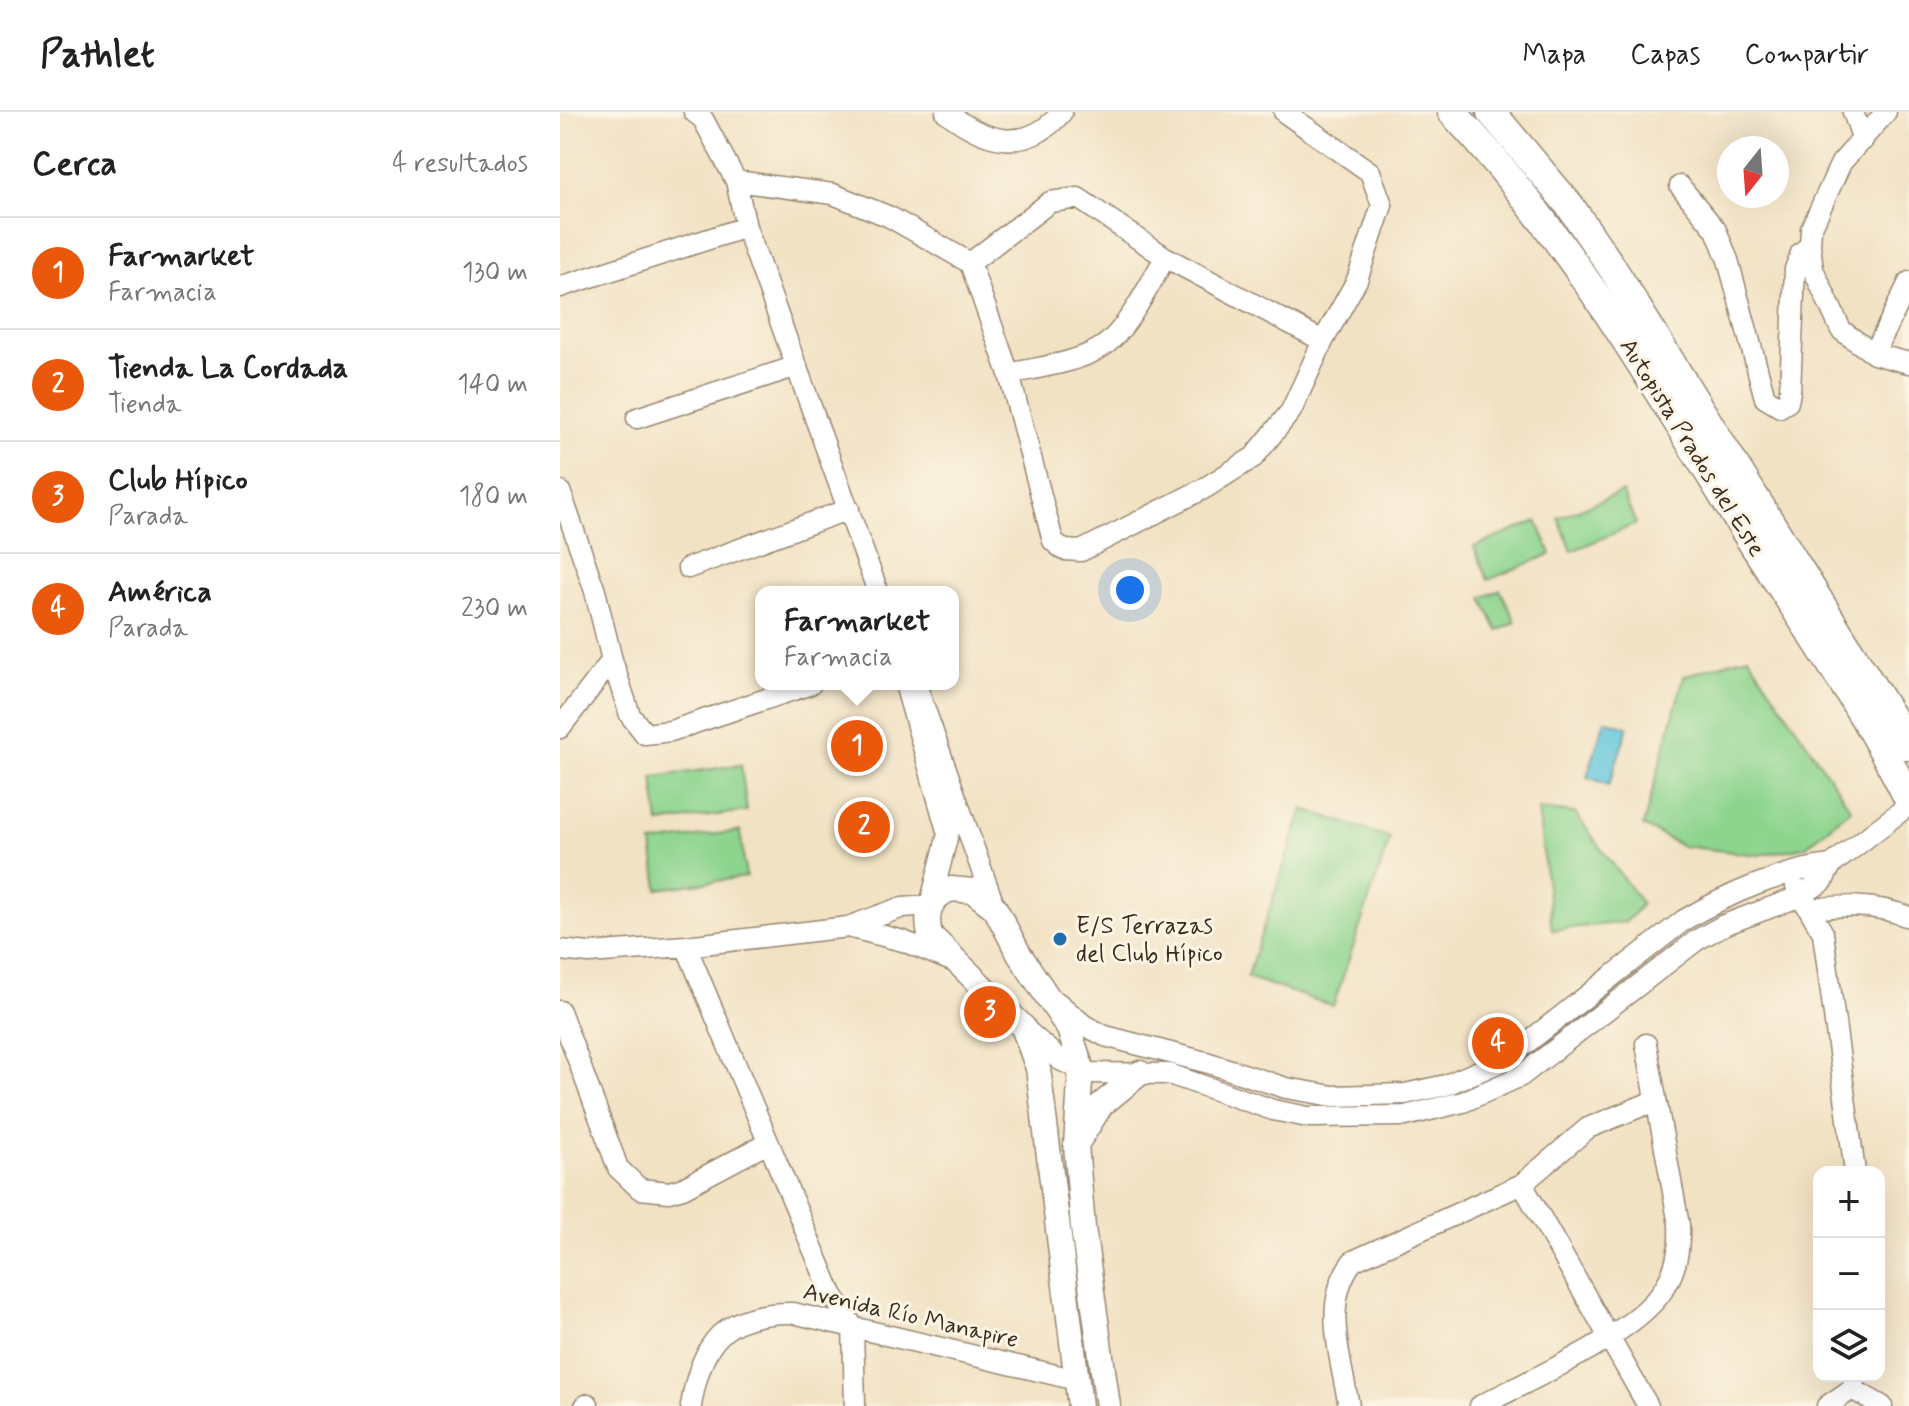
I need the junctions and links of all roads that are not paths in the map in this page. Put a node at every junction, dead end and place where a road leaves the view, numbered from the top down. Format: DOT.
graph roads {
  1 [pos="694,112"];
  2 [pos="946,112"];
  3 [pos="1062,112"];
  4 [pos="1284,112"];
  5 [pos="1452,112"];
  6 [pos="1491,112"];
  7 [pos="1853,112"];
  8 [pos="1886,112"];
  9 [pos="1863,140"];
  10 [pos="736,181"];
  11 [pos="1680,186"];
  12 [pos="746,227"];
  13 [pos="1810,245"];
  14 [pos="1165,257"];
  15 [pos="970,263"];
  16 [pos="1909,282"];
  17 [pos="560,287"];
  18 [pos="1323,341"];
  19 [pos="1874,354"];
  20 [pos="1909,363"];
  21 [pos="797,366"];
  22 [pos="1009,374"];
  23 [pos="637,418"];
  24 [pos="560,491"];
  25 [pos="849,509"];
  26 [pos="688,568"];
  27 [pos="876,586"];
  28 [pos="612,660"];
  29 [pos="793,690"];
  30 [pos="907,690"];
  31 [pos="918,690"];
  32 [pos="560,728"];
  33 [pos="1909,746"];
  34 [pos="1909,802"];
  35 [pos="1838,861"];
  36 [pos="1790,876"];
  37 [pos="1806,902"];
  38 [pos="930,905"];
  39 [pos="995,908"];
  40 [pos="1909,917"];
  41 [pos="848,927"];
  42 [pos="686,946"];
  43 [pos="560,950"];
  44 [pos="952,961"];
  45 [pos="1046,991"];
  46 [pos="560,1011"];
  47 [pos="1023,1027"];
  48 [pos="1646,1044"];
  49 [pos="1081,1067"];
  50 [pos="1140,1073"];
  51 [pos="1654,1101"];
  52 [pos="768,1143"];
  53 [pos="1076,1145"];
  54 [pos="1854,1166"];
  55 [pos="1522,1184"];
  56 [pos="853,1327"];
  57 [pos="1608,1337"];
  58 [pos="1077,1380"];
  59 [pos="1854,1382"];
  60 [pos="691,1406"];
  61 [pos="855,1406"];
  62 [pos="1080,1406"];
  63 [pos="1108,1406"];
  64 [pos="1349,1406"];
  65 [pos="1480,1406"];
  66 [pos="1648,1406"];
  67 [pos="1827,1406"];
  68 [pos="1882,1406"];
  1 -- 10 [label="street"];
  2 -- 3 [label="street"];
  4 -- 18 [label="street"];
  5 -- 34 [label="highway, Autopista Prados del Este"];
  6 -- 33 [label="highway, Autopista Prados del Este"];
  7 -- 9 [label="street"];
  8 -- 9 [label="street"];
  9 -- 13 [label="street"];
  10 -- 12 [label="street"];
  10 -- 15 [label="street"];
  11 -- 13 [label="street"];
  12 -- 17 [label="street"];
  12 -- 21 [label="street"];
  13 -- 19 [label="street"];
  14 -- 15 [label="street"];
  14 -- 18 [label="street"];
  14 -- 22 [label="street"];
  15 -- 22 [label="street"];
  16 -- 19 [label="street"];
  18 -- 22 [label="street"];
  19 -- 20 [label="street"];
  21 -- 23 [label="street"];
  21 -- 25 [label="street"];
  24 -- 28 [label="street"];
  25 -- 26 [label="street"];
  25 -- 27 [label="street"];
  28 -- 29 [label="street"];
  28 -- 32 [label="street"];
  30 -- 38 [label="street"];
  31 -- 39 [label="street"];
  34 -- 35 [label="street"];
  35 -- 36 [label="street"];
  35 -- 37 [label="street"];
  36 -- 37 [label="street"];
  36 -- 45 [label="street"];
  37 -- 40 [label="street"];
  37 -- 50 [label="street"];
  37 -- 54 [label="street"];
  38 -- 39 [label="main road"];
  38 -- 41 [label="street"];
  38 -- 44 [label="main road"];
  39 -- 45 [label="main road"];
  41 -- 42 [label="street"];
  41 -- 44 [label="street"];
  42 -- 43 [label="street"];
  42 -- 52 [label="street"];
  44 -- 47 [label="main road"];
  45 -- 49 [label="main road"];
  46 -- 52 [label="street"];
  47 -- 49 [label="street"];
  47 -- 58 [label="main road"];
  48 -- 51 [label="street"];
  49 -- 50 [label="street"];
  49 -- 53 [label="main road"];
  50 -- 53 [label="main road"];
  51 -- 55 [label="street"];
  51 -- 57 [label="street"];
  52 -- 56 [label="street"];
  53 -- 63 [label="main road"];
  55 -- 57 [label="street"];
  55 -- 64 [label="street"];
  56 -- 58 [label="street, Avenida Río Manapire"];
  56 -- 60 [label="street, Avenida Río Manapire"];
  56 -- 61 [label="street"];
  57 -- 65 [label="street"];
  57 -- 66 [label="street"];
  58 -- 62 [label="main road"];
  59 -- 67 [label="street"];
  59 -- 68 [label="street"];
}
